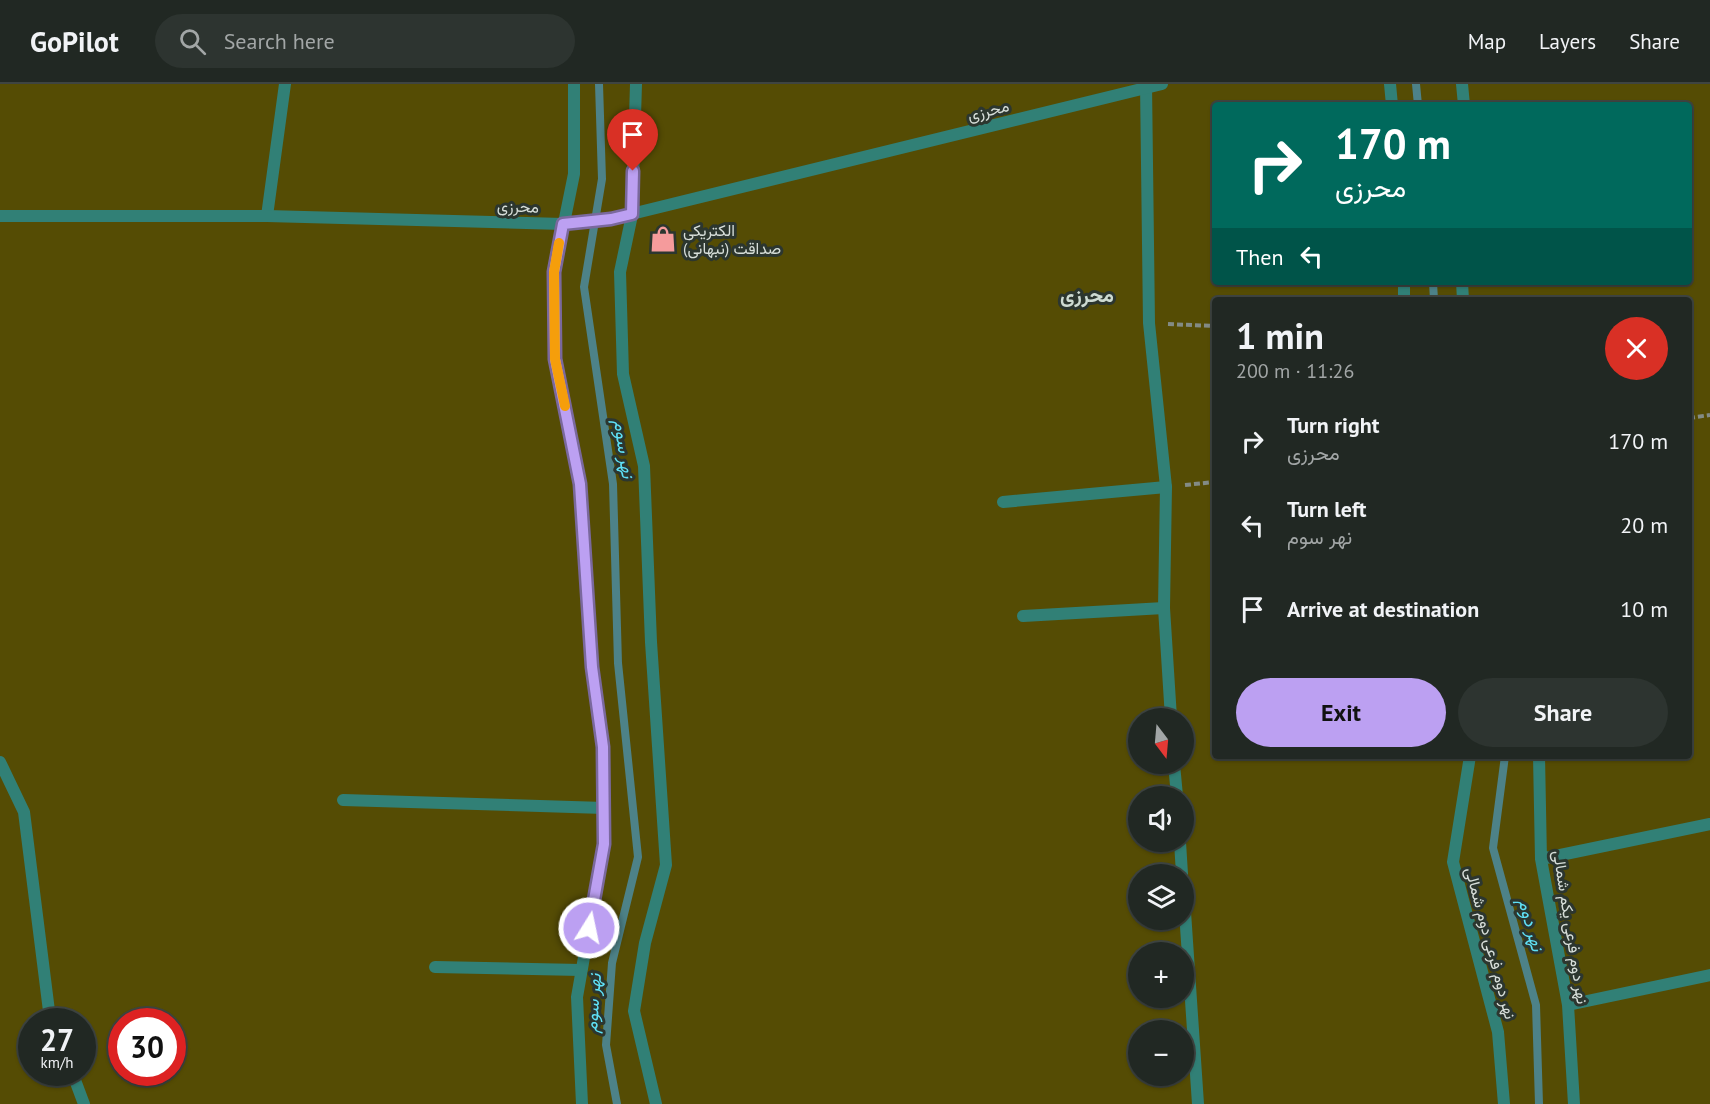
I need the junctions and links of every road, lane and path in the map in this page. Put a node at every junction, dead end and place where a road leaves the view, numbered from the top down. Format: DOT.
graph roads {
  1 [pos="285,84"];
  2 [pos="574,84"];
  3 [pos="636,84"];
  4 [pos="1162,84"];
  5 [pos="1390,84"];
  6 [pos="1462,84"];
  7 [pos="1146,86"];
  8 [pos="1392,102"];
  9 [pos="1464,102"];
  10 [pos="632,214"];
  11 [pos="0,216"];
  12 [pos="267,216"];
  13 [pos="563,224"];
  14 [pos="1149,323"];
  15 [pos="1212,326"];
  16 [pos="1710,415"];
  17 [pos="1692,418"];
  18 [pos="1212,482"];
  19 [pos="1166,487"];
  20 [pos="1003,502"];
  21 [pos="1164,608"];
  22 [pos="1023,616"];
  23 [pos="1170,708"];
  24 [pos="1470,759"];
  25 [pos="1539,759"];
  26 [pos="0,762"];
  27 [pos="343,800"];
  28 [pos="604,808"];
  29 [pos="1710,824"];
  30 [pos="1541,859"];
  31 [pos="1186,930"];
  32 [pos="435,967"];
  33 [pos="581,970"];
  34 [pos="1710,975"];
  35 [pos="1568,1005"];
  36 [pos="49,1008"];
  37 [pos="77,1086"];
  38 [pos="84,1104"];
  39 [pos="582,1104"];
  40 [pos="656,1104"];
  41 [pos="1198,1104"];
  42 [pos="1504,1104"];
  43 [pos="1574,1104"];
  1 -- 12 [label="street"];
  2 -- 13 [label="street"];
  3 -- 10 [label="street"];
  4 -- 7 [label="street, محرزی"];
  5 -- 8 [label="street"];
  6 -- 9 [label="street"];
  7 -- 10 [label="street, محرزی"];
  7 -- 14 [label="street"];
  10 -- 13 [label="street, محرزی"];
  10 -- 40 [label="street"];
  11 -- 12 [label="street, محرزی"];
  12 -- 13 [label="street, محرزی"];
  13 -- 28 [label="street"];
  14 -- 15 [label="path"];
  14 -- 19 [label="street"];
  16 -- 17 [label="path"];
  18 -- 19 [label="path"];
  19 -- 20 [label="street"];
  19 -- 21 [label="street"];
  21 -- 22 [label="street"];
  21 -- 23 [label="street"];
  24 -- 42 [label="street, نهر دوم فرعی دوم شمالی"];
  25 -- 30 [label="street, نهر دوم فرعی یکم شمالی"];
  26 -- 36 [label="street"];
  27 -- 28 [label="street"];
  28 -- 33 [label="street"];
  29 -- 30 [label="street"];
  30 -- 35 [label="street, نهر دوم فرعی یکم شمالی"];
  31 -- 41 [label="street"];
  32 -- 33 [label="street"];
  33 -- 39 [label="street"];
  34 -- 35 [label="street"];
  35 -- 43 [label="street, نهر دوم فرعی یکم شمالی"];
  37 -- 38 [label="street"];
}
